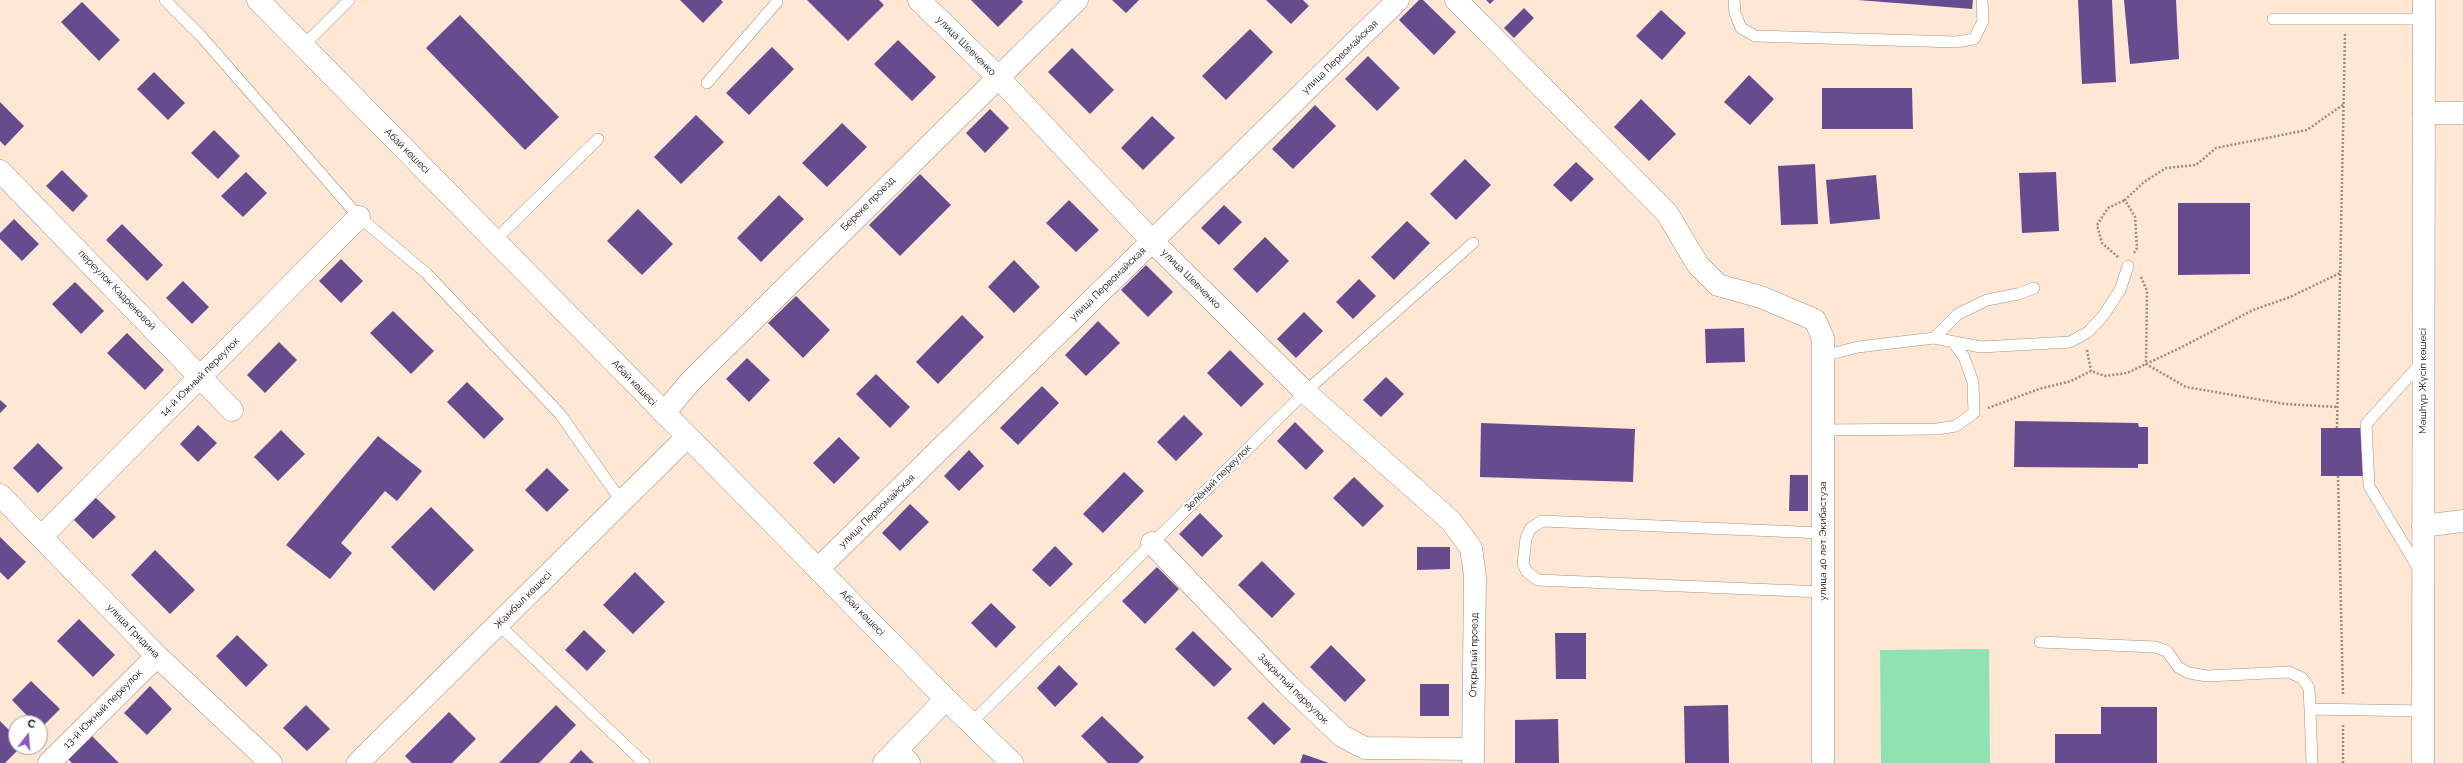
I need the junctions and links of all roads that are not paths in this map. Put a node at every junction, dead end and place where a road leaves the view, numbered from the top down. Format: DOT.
graph roads {
  1 [pos="166,0"];
  2 [pos="258,0"];
  3 [pos="349,0"];
  4 [pos="776,0"];
  5 [pos="919,0"];
  6 [pos="1077,0"];
  7 [pos="1398,0"];
  8 [pos="1456,0"];
  9 [pos="1734,0"];
  10 [pos="1982,0"];
  11 [pos="2424,10"];
  12 [pos="2273,19"];
  13 [pos="303,46"];
  14 [pos="997,76"];
  15 [pos="707,83"];
  16 [pos="2424,113"];
  17 [pos="2463,113"];
  18 [pos="598,139"];
  19 [pos="0,171"];
  20 [pos="359,217"];
  21 [pos="495,240"];
  22 [pos="1152,241"];
  23 [pos="1473,243"];
  24 [pos="2128,266"];
  25 [pos="2034,288"];
  26 [pos="1934,338"];
  27 [pos="1954,343"];
  28 [pos="1823,356"];
  29 [pos="2424,361"];
  30 [pos="201,376"];
  31 [pos="1305,392"];
  32 [pos="232,410"];
  33 [pos="664,413"];
  34 [pos="1823,430"];
  35 [pos="688,437"];
  36 [pos="622,502"];
  37 [pos="3,504"];
  38 [pos="2463,521"];
  39 [pos="2423,526"];
  40 [pos="1822,533"];
  41 [pos="41,537"];
  42 [pos="1152,543"];
  43 [pos="1471,548"];
  44 [pos="819,568"];
  45 [pos="2423,576"];
  46 [pos="1823,592"];
  47 [pos="498,624"];
  48 [pos="2040,642"];
  49 [pos="157,656"];
  50 [pos="946,699"];
  51 [pos="2310,709"];
  52 [pos="2423,711"];
  53 [pos="972,722"];
  54 [pos="1473,756"];
  55 [pos="896,759"];
  56 [pos="49,763"];
  57 [pos="271,763"];
  58 [pos="358,763"];
  59 [pos="644,763"];
  60 [pos="1012,763"];
  61 [pos="1823,763"];
  62 [pos="2312,763"];
  63 [pos="2423,763"];
  1 -- 20 [label="lane"];
  2 -- 13 [label="street, Абай көшесі"];
  3 -- 13 [label="lane"];
  4 -- 15 [label="lane"];
  5 -- 14 [label="street, улица Шевченко"];
  6 -- 14 [label="street, Береке проезд"];
  7 -- 22 [label="street, улица Первомайская"];
  8 -- 28 [label="street, улица 40 лет Экибастуза"];
  9 -- 10 [label="lane"];
  11 -- 12 [label="lane"];
  11 -- 16 [label="street, Мәшһүр Жүсіп көшесі"];
  13 -- 21 [label="street, Абай көшесі"];
  14 -- 22 [label="street, улица Шевченко"];
  14 -- 33 [label="street, Береке проезд"];
  16 -- 17 [label="street"];
  16 -- 29 [label="street, Мәшһүр Жүсіп көшесі"];
  18 -- 21 [label="lane"];
  19 -- 30 [label="street, переулок Кадреновой"];
  20 -- 30 [label="street, 14-й Южный переулок"];
  20 -- 36 [label="lane"];
  21 -- 33 [label="street, Абай көшесі"];
  22 -- 31 [label="street, улица Шевченко"];
  22 -- 44 [label="street, улица Первомайская"];
  23 -- 31 [label="lane, Зелёный переулок"];
  24 -- 27 [label="lane"];
  25 -- 26 [label="lane"];
  26 -- 27 [label="lane"];
  26 -- 28 [label="lane"];
  27 -- 34 [label="lane"];
  28 -- 34 [label="street, улица 40 лет Экибастуза"];
  29 -- 39 [label="street, Мәшһүр Жүсіп көшесі"];
  29 -- 45 [label="lane"];
  30 -- 32 [label="street, переулок Кадреновой"];
  30 -- 41 [label="street, 14-й Южный переулок"];
  31 -- 42 [label="lane, Зелёный переулок"];
  31 -- 43 [label="street, улица Шевченко"];
  33 -- 35 [label="street, Абай көшесі"];
  34 -- 40 [label="street, улица 40 лет Экибастуза"];
  35 -- 36 [label="street, Жамбыл көшесі"];
  35 -- 44 [label="street, Абай көшесі"];
  36 -- 47 [label="street, Жамбыл көшесі"];
  37 -- 41 [label="street, улица Гридина"];
  38 -- 39 [label="street"];
  39 -- 45 [label="street, Мәшһүр Жүсіп көшесі"];
  40 -- 46 [label="street, улица 40 лет Экибастуза"];
  40 -- 46 [label="lane"];
  41 -- 49 [label="street, улица Гридина"];
  42 -- 53 [label="lane, Зелёный переулок"];
  42 -- 54 [label="street, Закрытый переулок"];
  43 -- 54 [label="street, Открытый проезд"];
  44 -- 50 [label="street, Абай көшесі"];
  45 -- 52 [label="street, Мәшһүр Жүсіп көшесі"];
  46 -- 61 [label="street, улица 40 лет Экибастуза"];
  47 -- 58 [label="street, Жамбыл көшесі"];
  47 -- 59 [label="lane"];
  48 -- 51 [label="lane"];
  49 -- 56 [label="street, 13-й Южный переулок"];
  49 -- 57 [label="street, улица Гридина"];
  50 -- 53 [label="street, Абай көшесі"];
  50 -- 55 [label="street"];
  51 -- 52 [label="lane"];
  51 -- 62 [label="lane"];
  52 -- 63 [label="street, Мәшһүр Жүсіп көшесі"];
  53 -- 60 [label="street, Абай көшесі"];
}
